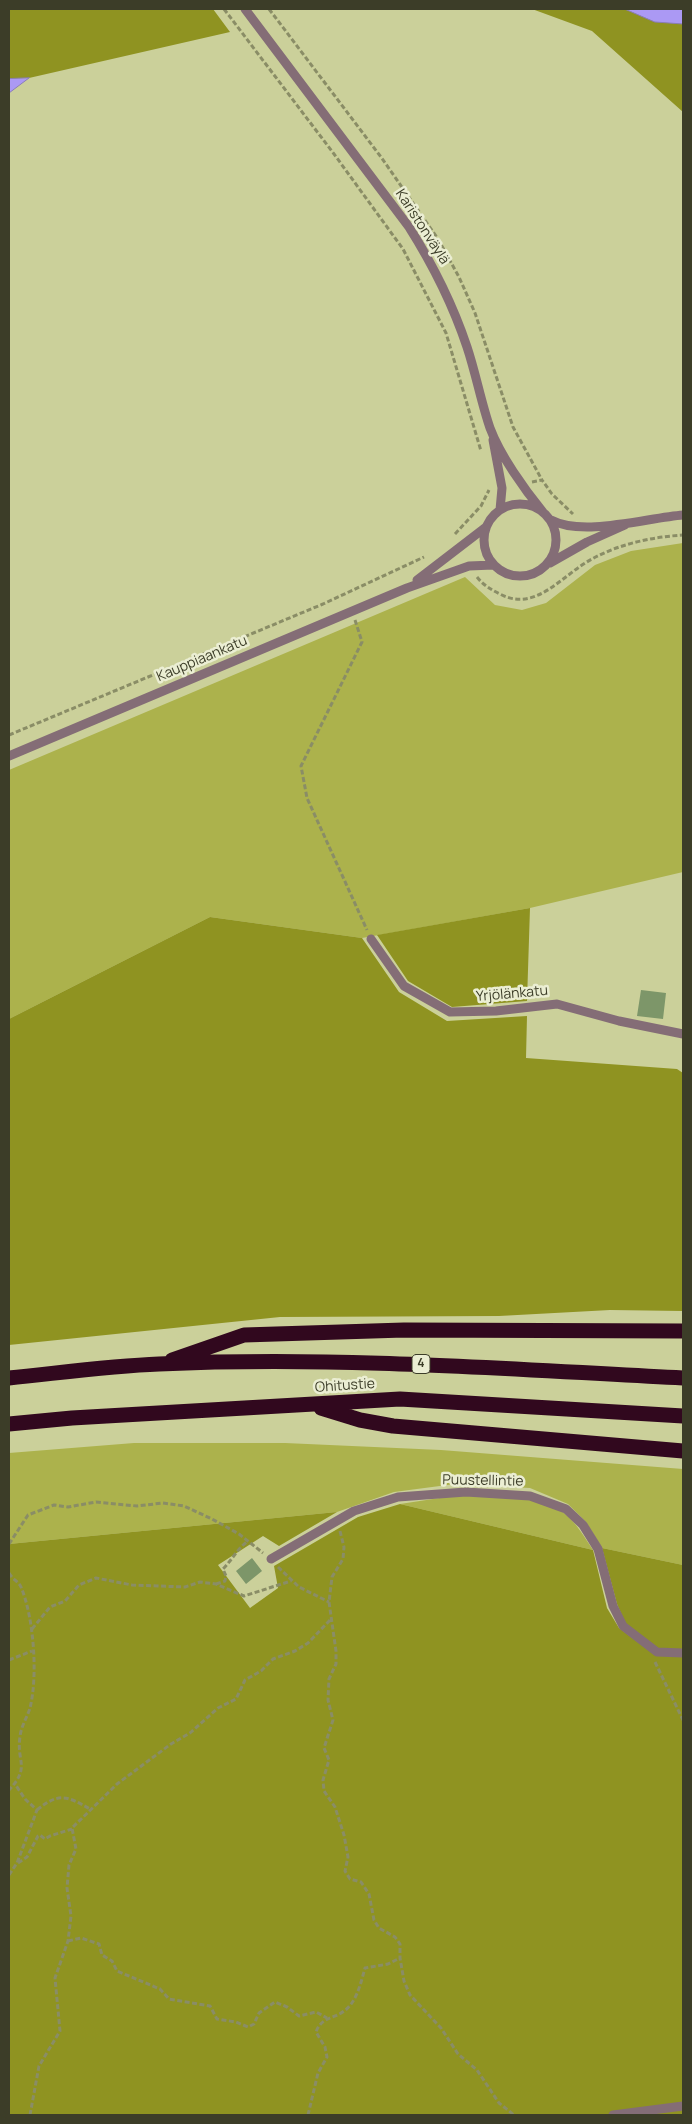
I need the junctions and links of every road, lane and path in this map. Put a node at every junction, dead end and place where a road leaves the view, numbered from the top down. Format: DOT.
graph roads {
  1 [pos="224,9"];
  2 [pos="245,9"];
  3 [pos="491,430"];
  4 [pos="483,456"];
  5 [pos="488,482"];
  6 [pos="523,484"];
  7 [pos="502,488"];
  8 [pos="489,490"];
  9 [pos="500,510"];
  10 [pos="543,512"];
  11 [pos="683,515"];
  12 [pos="551,520"];
  13 [pos="632,522"];
  14 [pos="486,527"];
  15 [pos="582,527"];
  16 [pos="453,536"];
  17 [pos="587,542"];
  18 [pos="427,556"];
  19 [pos="591,559"];
  20 [pos="548,564"];
  21 [pos="493,565"];
  22 [pos="407,588"];
  23 [pos="352,610"];
  24 [pos="9,735"];
  25 [pos="9,756"];
  26 [pos="371,939"];
  27 [pos="683,1034"];
  28 [pos="679,1329"];
  29 [pos="158,1364"];
  30 [pos="9,1378"];
  31 [pos="683,1378"];
  32 [pos="310,1405"];
  33 [pos="683,1416"];
  34 [pos="9,1424"];
  35 [pos="683,1451"];
  36 [pos="334,1522"];
  37 [pos="248,1542"];
  38 [pos="9,1544"];
  39 [pos="271,1559"];
  40 [pos="9,1573"];
  41 [pos="291,1581"];
  42 [pos="216,1584"];
  43 [pos="329,1602"];
  44 [pos="332,1618"];
  45 [pos="32,1629"];
  46 [pos="646,1644"];
  47 [pos="32,1651"];
  48 [pos="683,1653"];
  49 [pos="9,1660"];
  50 [pos="683,1720"];
  51 [pos="15,1784"];
  52 [pos="9,1790"];
  53 [pos="90,1809"];
  54 [pos="37,1810"];
  55 [pos="72,1828"];
  56 [pos="17,1863"];
  57 [pos="9,1875"];
  58 [pos="68,1941"];
  59 [pos="400,1958"];
  60 [pos="327,2018"];
  61 [pos="683,2106"];
  62 [pos="30,2115"];
  63 [pos="308,2115"];
  64 [pos="514,2115"];
  65 [pos="613,2115"];
  1 -- 4 [label="path"];
  2 -- 3 [label="street, Karistonväylä"];
  3 -- 6 [label="street, Karistonväylä"];
  3 -- 7 [label="street"];
  5 -- 8 [label="path"];
  6 -- 10 [label="street, Karistonväylä"];
  6 -- 15 [label="path"];
  7 -- 8 [label="path"];
  7 -- 9 [label="street"];
  8 -- 16 [label="path"];
  9 -- 10 [label="street"];
  9 -- 14 [label="street"];
  10 -- 12 [label="street"];
  11 -- 13 [label="street"];
  12 -- 15 [label="street"];
  12 -- 20 [label="street"];
  13 -- 15 [label="street"];
  13 -- 17 [label="street"];
  14 -- 21 [label="street"];
  14 -- 22 [label="street, Kauppiaankatu"];
  17 -- 19 [label="path"];
  17 -- 20 [label="street"];
  18 -- 24 [label="path"];
  20 -- 21 [label="street"];
  21 -- 22 [label="street, Kauppiaankatu"];
  22 -- 23 [label="street, Kauppiaankatu"];
  23 -- 25 [label="street, Kauppiaankatu"];
  23 -- 26 [label="path"];
  26 -- 27 [label="street, Yrjölänkatu"];
  28 -- 29 [label="highway"];
  29 -- 30 [label="highway, Ohitustie / 4"];
  29 -- 31 [label="highway, Ohitustie / 4"];
  32 -- 33 [label="highway, Ohitustie"];
  32 -- 34 [label="highway, Ohitustie"];
  32 -- 35 [label="highway"];
  36 -- 39 [label="street, Puustellintie"];
  36 -- 43 [label="path"];
  36 -- 46 [label="street, Puustellintie"];
  37 -- 38 [label="path"];
  37 -- 39 [label="path"];
  37 -- 42 [label="path"];
  39 -- 41 [label="path"];
  40 -- 45 [label="path"];
  41 -- 42 [label="path"];
  41 -- 43 [label="path"];
  42 -- 45 [label="path"];
  43 -- 44 [label="path"];
  44 -- 53 [label="path"];
  44 -- 59 [label="path"];
  45 -- 47 [label="path"];
  46 -- 48 [label="street, Puustellintie"];
  46 -- 50 [label="path"];
  47 -- 49 [label="path"];
  47 -- 51 [label="path"];
  51 -- 52 [label="path"];
  51 -- 54 [label="path"];
  53 -- 54 [label="path"];
  53 -- 55 [label="path"];
  54 -- 56 [label="path"];
  55 -- 56 [label="path"];
  55 -- 58 [label="path"];
  56 -- 57 [label="path"];
  58 -- 60 [label="path"];
  58 -- 62 [label="path"];
  59 -- 60 [label="path"];
  59 -- 64 [label="path"];
  60 -- 63 [label="path"];
  61 -- 65 [label="street"];
}
